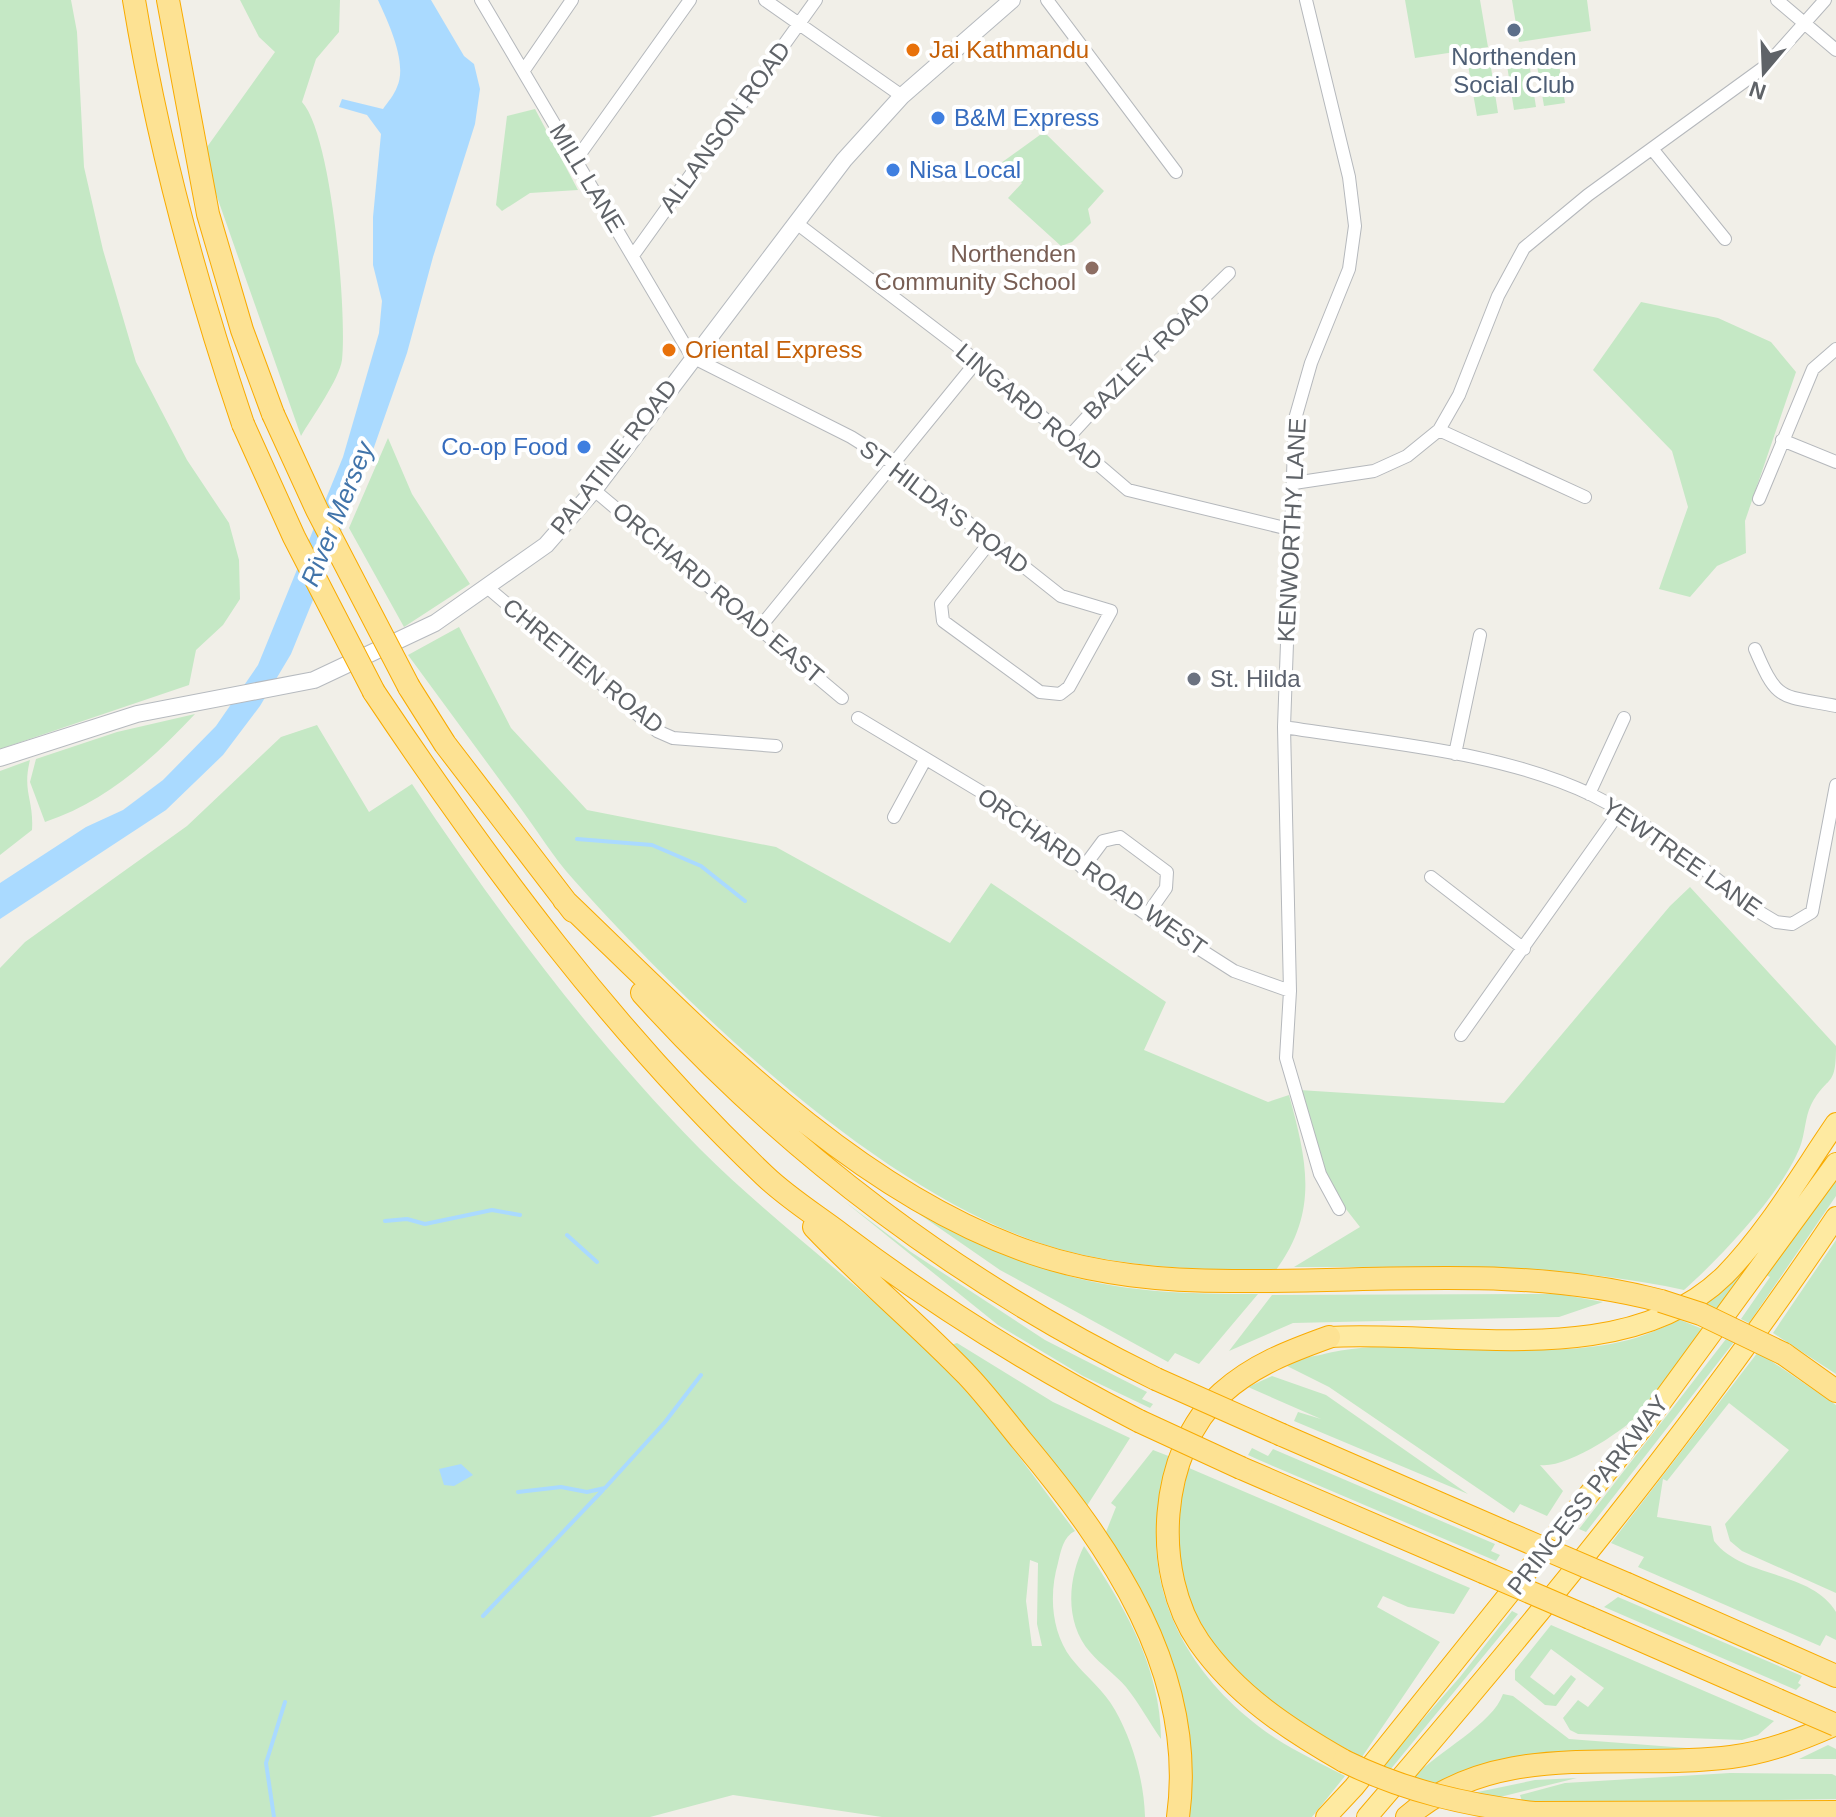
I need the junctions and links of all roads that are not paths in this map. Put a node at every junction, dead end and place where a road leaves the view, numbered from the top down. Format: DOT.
graph roads {
  1 [pos="134,0"];
  2 [pos="168,0"];
  3 [pos="481,0"];
  4 [pos="572,0"];
  5 [pos="690,0"];
  6 [pos="765,0"];
  7 [pos="816,0"];
  8 [pos="1012,0"];
  9 [pos="1047,0"];
  10 [pos="1306,0"];
  11 [pos="1777,0"];
  12 [pos="1825,0"];
  13 [pos="1806,22"];
  14 [pos="799,23"];
  15 [pos="1836,50"];
  16 [pos="524,70"];
  17 [pos="902,96"];
  18 [pos="1653,150"];
  19 [pos="575,161"];
  20 [pos="1176,172"];
  21 [pos="795,222"];
  22 [pos="1725,239"];
  23 [pos="634,254"];
  24 [pos="1229,273"];
  25 [pos="1836,349"];
  26 [pos="692,357"];
  27 [pos="977,361"];
  28 [pos="1439,430"];
  29 [pos="1066,440"];
  30 [pos="1782,440"];
  31 [pos="1836,462"];
  32 [pos="894,464"];
  33 [pos="1294,483"];
  34 [pos="594,490"];
  35 [pos="1585,497"];
  36 [pos="1759,499"];
  37 [pos="1293,530"];
  38 [pos="990,542"];
  39 [pos="488,588"];
  40 [pos="761,626"];
  41 [pos="1480,635"];
  42 [pos="1755,649"];
  43 [pos="842,698"];
  44 [pos="1836,706"];
  45 [pos="858,718"];
  46 [pos="1624,718"];
  47 [pos="1284,727"];
  48 [pos="776,746"];
  49 [pos="1455,754"];
  50 [pos="0,758"];
  51 [pos="925,760"];
  52 [pos="1836,785"];
  53 [pos="1589,794"];
  54 [pos="1620,811"];
  55 [pos="894,817"];
  56 [pos="1083,868"];
  57 [pos="1431,877"];
  58 [pos="564,900"];
  59 [pos="1147,915"];
  60 [pos="1524,949"];
  61 [pos="1290,991"];
  62 [pos="1461,1035"];
  63 [pos="1836,1123"];
  64 [pos="1836,1163"];
  65 [pos="767,1178"];
  66 [pos="1339,1209"];
  67 [pos="1836,1217"];
  68 [pos="1329,1337"];
  69 [pos="1836,1391"];
  70 [pos="1836,1676"];
  71 [pos="1836,1724"];
  72 [pos="1833,1812"];
  73 [pos="1178,1817"];
  74 [pos="1326,1817"];
  75 [pos="1367,1817"];
  76 [pos="1407,1817"];
  1 -- 65 [label="highway, bridge"];
  2 -- 58 [label="highway, bridge"];
  3 -- 16 [label="street, MILL LANE"];
  4 -- 16 [label="street"];
  5 -- 19 [label="street"];
  6 -- 14 [label="street"];
  7 -- 14 [label="street, ALLANSON ROAD"];
  8 -- 17 [label="main road, PALATINE ROAD"];
  9 -- 20 [label="street"];
  10 -- 33 [label="street, KENWORTHY LANE"];
  11 -- 13 [label="street"];
  12 -- 13 [label="street"];
  13 -- 15 [label="street"];
  13 -- 18 [label="street"];
  14 -- 17 [label="street"];
  14 -- 23 [label="street, ALLANSON ROAD"];
  16 -- 19 [label="street, MILL LANE"];
  17 -- 21 [label="main road, PALATINE ROAD"];
  18 -- 22 [label="street"];
  18 -- 28 [label="street"];
  19 -- 23 [label="street, MILL LANE"];
  21 -- 26 [label="main road, PALATINE ROAD"];
  21 -- 27 [label="street, LINGARD ROAD"];
  23 -- 26 [label="street, MILL LANE"];
  24 -- 29 [label="street, BAZLEY ROAD"];
  25 -- 30 [label="street"];
  26 -- 32 [label="street, ST HILDA'S ROAD"];
  26 -- 34 [label="main road, PALATINE ROAD"];
  27 -- 29 [label="street, LINGARD ROAD"];
  27 -- 32 [label="street"];
  28 -- 33 [label="street"];
  28 -- 35 [label="street"];
  29 -- 37 [label="street, LINGARD ROAD"];
  30 -- 31 [label="street"];
  30 -- 36 [label="street"];
  32 -- 38 [label="street, ST HILDA'S ROAD"];
  32 -- 40 [label="street"];
  33 -- 37 [label="street, KENWORTHY LANE"];
  34 -- 39 [label="main road, PALATINE ROAD"];
  34 -- 40 [label="street, ORCHARD ROAD EAST"];
  37 -- 47 [label="street, KENWORTHY LANE"];
  38 -- 38 [label="street, ST HILDA'S ROAD"];
  39 -- 48 [label="street, CHRETIEN ROAD"];
  39 -- 50 [label="main road, PALATINE ROAD"];
  40 -- 43 [label="street, ORCHARD ROAD EAST"];
  41 -- 49 [label="street"];
  42 -- 44 [label="street"];
  45 -- 51 [label="street, ORCHARD ROAD WEST"];
  46 -- 53 [label="street"];
  47 -- 49 [label="street, YEWTREE LANE"];
  47 -- 61 [label="street, KENWORTHY LANE"];
  49 -- 53 [label="street, YEWTREE LANE"];
  51 -- 55 [label="street"];
  51 -- 56 [label="street, ORCHARD ROAD WEST"];
  52 -- 54 [label="street, YEWTREE LANE"];
  53 -- 54 [label="street, YEWTREE LANE"];
  54 -- 60 [label="street"];
  56 -- 59 [label="street, ORCHARD ROAD WEST"];
  56 -- 59 [label="street"];
  57 -- 60 [label="street"];
  58 -- 69 [label="highway, bridge"];
  58 -- 70 [label="highway, bridge"];
  59 -- 61 [label="street, ORCHARD ROAD WEST"];
  60 -- 62 [label="street"];
  61 -- 66 [label="street, KENWORTHY LANE"];
  63 -- 68 [label="highway"];
  64 -- 74 [label="highway, PRINCESS PARKWAY"];
  65 -- 71 [label="highway, bridge"];
  65 -- 73 [label="highway"];
  67 -- 75 [label="highway, PRINCESS PARKWAY"];
  68 -- 72 [label="highway, bridge"];
  71 -- 76 [label="highway"];
}
